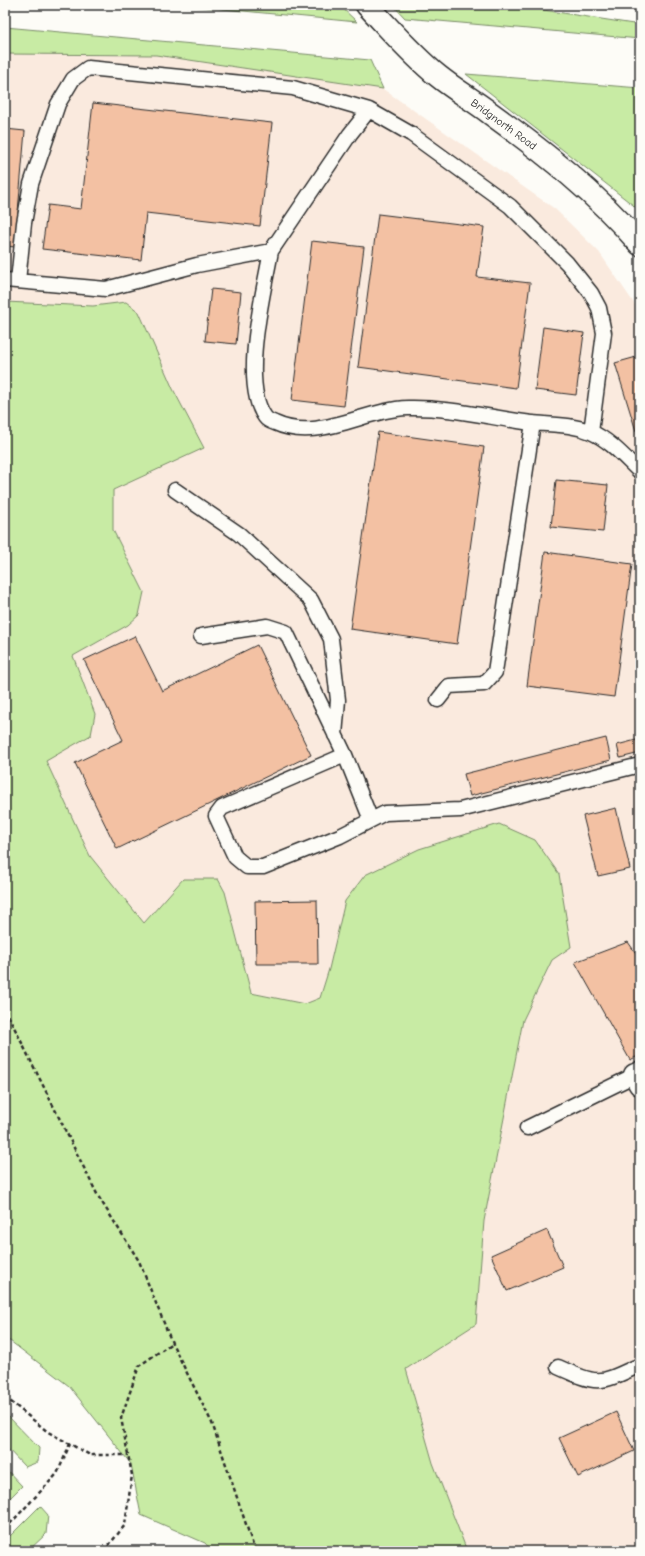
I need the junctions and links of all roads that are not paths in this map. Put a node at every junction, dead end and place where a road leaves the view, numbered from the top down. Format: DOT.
graph roads {
  1 [pos="368,5"];
  2 [pos="369,110"];
  3 [pos="640,244"];
  4 [pos="271,251"];
  5 [pos="12,280"];
  6 [pos="533,423"];
  7 [pos="591,432"];
  8 [pos="640,472"];
  9 [pos="175,490"];
  10 [pos="201,636"];
  11 [pos="438,700"];
  12 [pos="335,735"];
  13 [pos="345,755"];
  14 [pos="640,765"];
  15 [pos="371,820"];
  16 [pos="638,1076"];
  17 [pos="527,1128"];
  18 [pos="640,1365"];
  19 [pos="558,1367"];
  1 -- 3 [label="street, Bridgnorth Road"];
  2 -- 4 [label="lane"];
  2 -- 5 [label="lane"];
  2 -- 7 [label="lane"];
  4 -- 5 [label="lane"];
  4 -- 6 [label="lane"];
  6 -- 7 [label="lane"];
  6 -- 11 [label="lane"];
  7 -- 8 [label="lane"];
  9 -- 12 [label="lane"];
  10 -- 12 [label="lane"];
  12 -- 13 [label="lane"];
  13 -- 15 [label="lane"];
  13 -- 15 [label="lane"];
  14 -- 15 [label="lane"];
  16 -- 17 [label="lane"];
  18 -- 19 [label="lane"];
}
